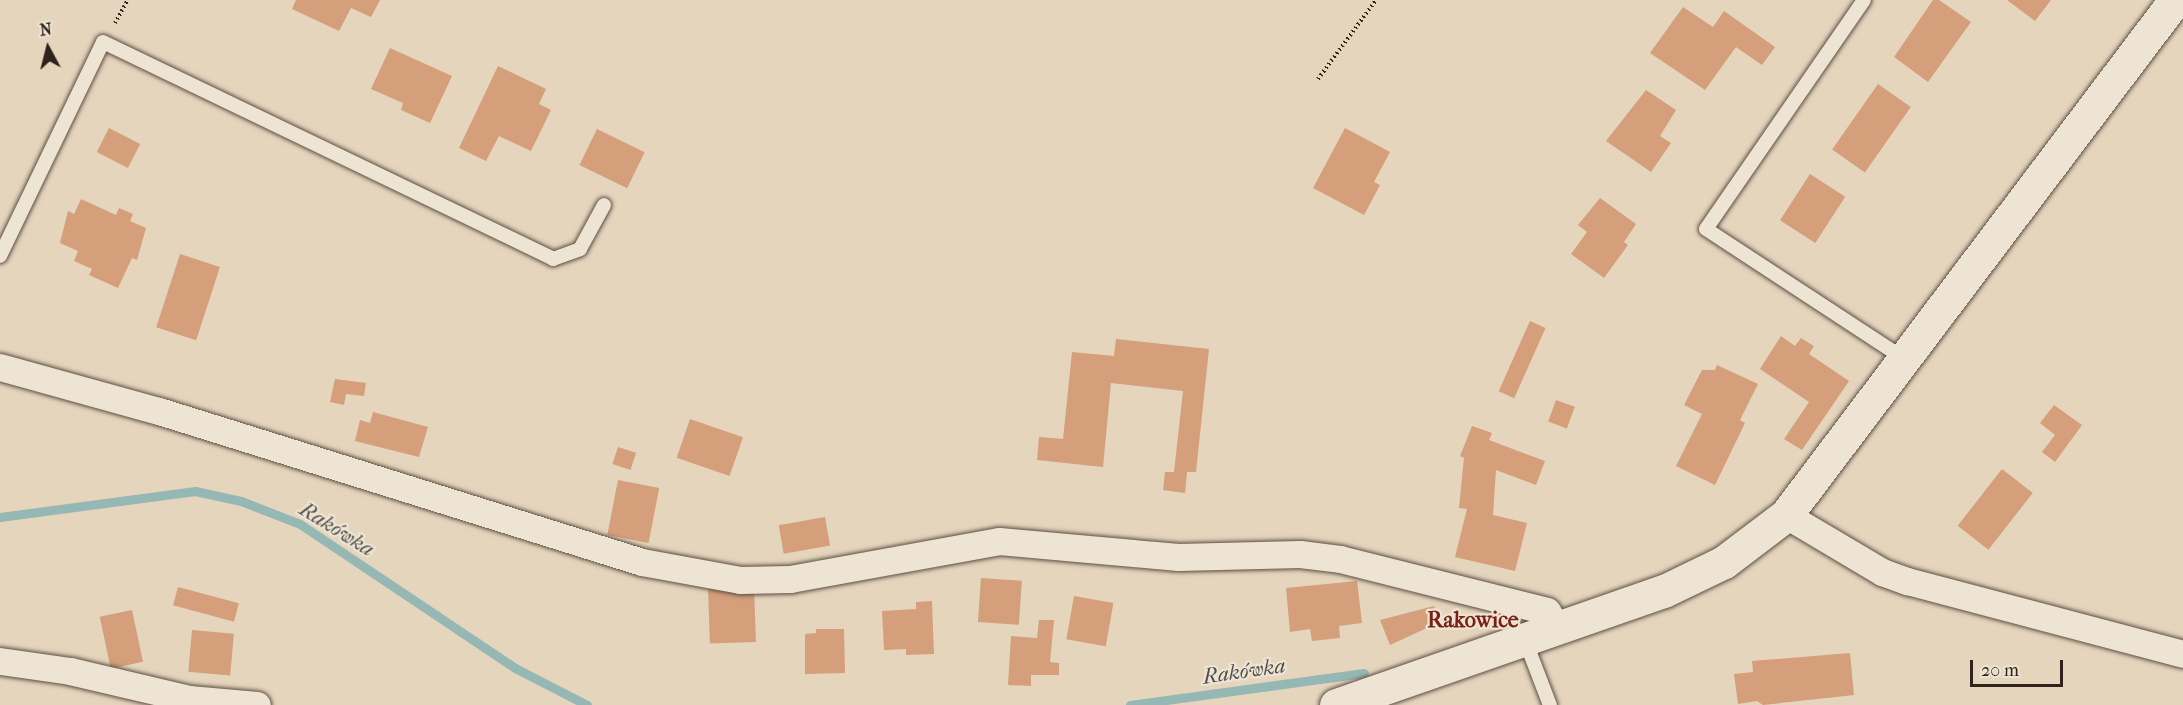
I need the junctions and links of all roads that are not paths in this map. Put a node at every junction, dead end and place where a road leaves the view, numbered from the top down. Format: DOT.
graph roads {
  1 [pos="1864,0"];
  2 [pos="2175,0"];
  3 [pos="604,206"];
  4 [pos="0,256"];
  5 [pos="1906,360"];
  6 [pos="0,367"];
  7 [pos="1786,515"];
  8 [pos="1558,629"];
  9 [pos="1526,640"];
  10 [pos="2183,654"];
  11 [pos="0,661"];
  12 [pos="1348,703"];
  13 [pos="257,705"];
  14 [pos="1550,705"];
  1 -- 5 [label="lane"];
  2 -- 5 [label="street"];
  3 -- 4 [label="lane"];
  5 -- 7 [label="street"];
  6 -- 8 [label="street"];
  7 -- 8 [label="street"];
  7 -- 10 [label="street"];
  8 -- 9 [label="street"];
  9 -- 12 [label="street"];
  9 -- 14 [label="lane"];
  11 -- 13 [label="street"];
}
